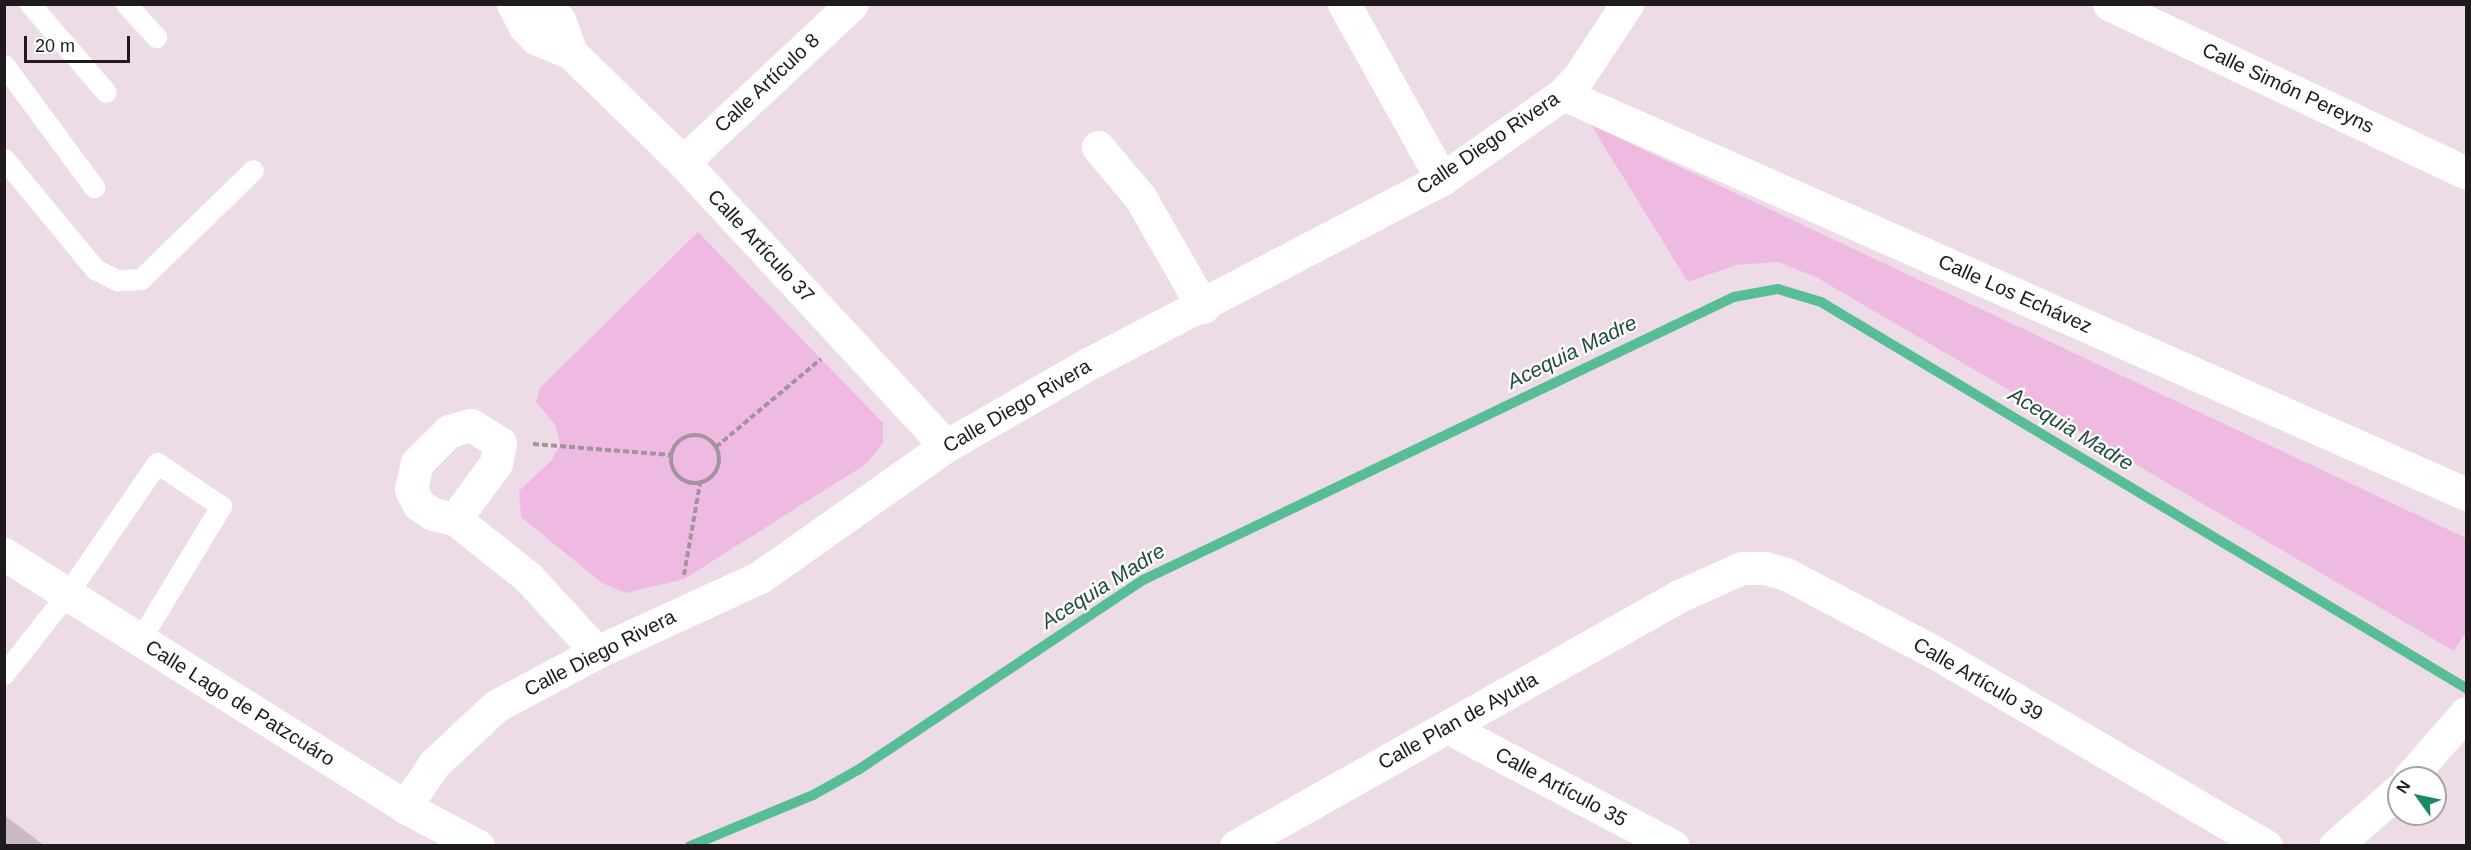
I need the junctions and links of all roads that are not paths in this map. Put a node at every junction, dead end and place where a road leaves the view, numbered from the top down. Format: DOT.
graph roads {
  1 [pos="30,4"];
  2 [pos="126,4"];
  3 [pos="513,4"];
  4 [pos="545,4"];
  5 [pos="852,4"];
  6 [pos="1344,4"];
  7 [pos="1627,4"];
  8 [pos="2109,4"];
  9 [pos="156,37"];
  10 [pos="570,53"];
  11 [pos="4,65"];
  12 [pos="106,92"];
  13 [pos="1563,94"];
  14 [pos="1098,147"];
  15 [pos="4,159"];
  16 [pos="683,162"];
  17 [pos="253,170"];
  18 [pos="2466,172"];
  19 [pos="1442,179"];
  20 [pos="94,187"];
  21 [pos="1203,307"];
  22 [pos="946,446"];
  23 [pos="2466,494"];
  24 [pos="455,519"];
  25 [pos="4,554"];
  26 [pos="67,594"];
  27 [pos="1679,596"];
  28 [pos="140,640"];
  29 [pos="597,652"];
  30 [pos="4,674"];
  31 [pos="2461,720"];
  32 [pos="1449,728"];
  33 [pos="2420,766"];
  34 [pos="2387,800"];
  35 [pos="405,807"];
  36 [pos="478,846"];
  37 [pos="1236,846"];
  38 [pos="1673,846"];
  39 [pos="2266,846"];
  40 [pos="2335,846"];
  1 -- 12 [label="lane"];
  2 -- 9 [label="lane"];
  3 -- 10 [label="street, Calle Artículo 37"];
  4 -- 10 [label="street, Calle Artículo 37"];
  5 -- 16 [label="street, Calle Artículo 8"];
  6 -- 19 [label="street"];
  7 -- 13 [label="street, Calle Diego Rivera"];
  8 -- 18 [label="street, Calle Simón Pereyns"];
  10 -- 16 [label="street, Calle Artículo 37"];
  11 -- 20 [label="lane"];
  13 -- 19 [label="street, Calle Diego Rivera"];
  13 -- 23 [label="street, Calle Los Echávez"];
  14 -- 21 [label="street"];
  15 -- 17 [label="lane"];
  16 -- 22 [label="street, Calle Artículo 37"];
  19 -- 21 [label="street, Calle Diego Rivera"];
  21 -- 22 [label="street, Calle Diego Rivera"];
  22 -- 29 [label="street, Calle Diego Rivera"];
  24 -- 24 [label="street"];
  24 -- 29 [label="street"];
  25 -- 26 [label="street, Calle Lago de Patzcuáro"];
  26 -- 28 [label="street, Calle Lago de Patzcuáro"];
  26 -- 28 [label="lane"];
  26 -- 30 [label="lane"];
  27 -- 32 [label="street, Calle Plan de Ayutla"];
  27 -- 39 [label="street, Calle Artículo 39"];
  28 -- 35 [label="street, Calle Lago de Patzcuáro"];
  29 -- 35 [label="street, Calle Diego Rivera"];
  31 -- 33 [label="street"];
  32 -- 37 [label="street, Calle Plan de Ayutla"];
  32 -- 38 [label="street, Calle Artículo 35"];
  34 -- 40 [label="street"];
  35 -- 36 [label="street, Calle Lago de Patzcuáro"];
}
